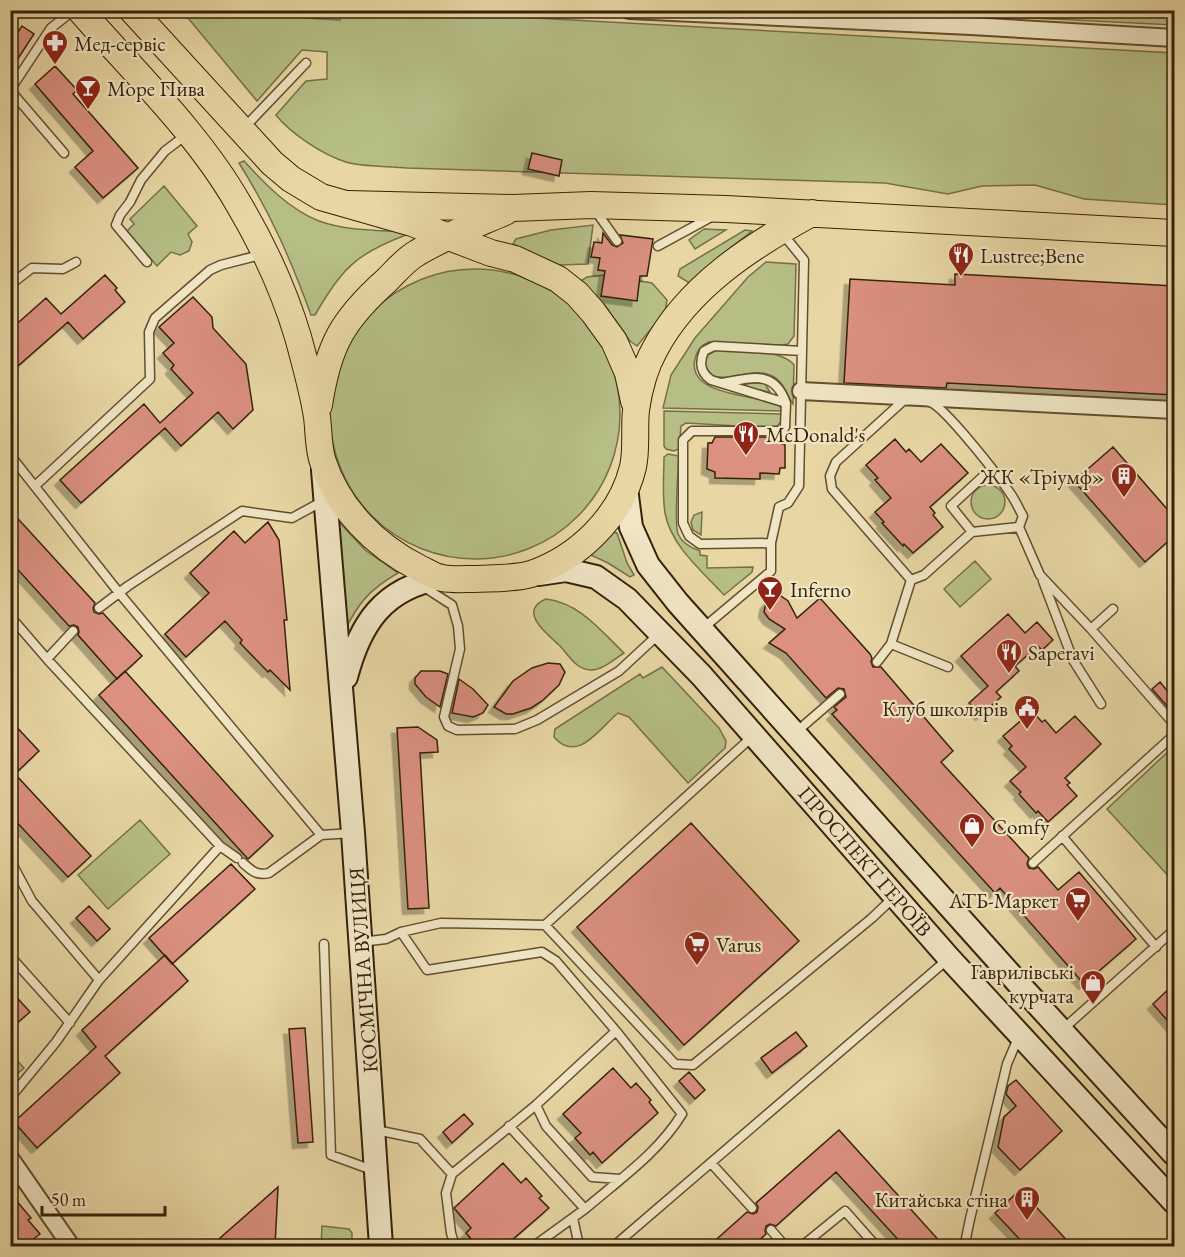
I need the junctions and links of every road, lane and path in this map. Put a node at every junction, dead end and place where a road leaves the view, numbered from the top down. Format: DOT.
graph roads {
  1 [pos="74,10"];
  2 [pos="80,10"];
  3 [pos="132,10"];
  4 [pos="629,10"];
  5 [pos="1174,38"];
  6 [pos="306,63"];
  7 [pos="10,90"];
  8 [pos="242,131"];
  9 [pos="189,133"];
  10 [pos="64,153"];
  11 [pos="348,204"];
  12 [pos="591,205"];
  13 [pos="513,208"];
  14 [pos="726,209"];
  15 [pos="812,213"];
  16 [pos="780,230"];
  17 [pos="1174,233"];
  18 [pos="448,236"];
  19 [pos="617,241"];
  20 [pos="658,246"];
  21 [pos="491,253"];
  22 [pos="265,254"];
  23 [pos="76,262"];
  24 [pos="147,262"];
  25 [pos="10,285"];
  26 [pos="381,285"];
  27 [pos="802,351"];
  28 [pos="718,383"];
  29 [pos="801,391"];
  30 [pos="786,403"];
  31 [pos="636,410"];
  32 [pos="1174,410"];
  33 [pos="317,415"];
  34 [pos="10,455"];
  35 [pos="322,460"];
  36 [pos="991,469"];
  37 [pos="36,485"];
  38 [pos="626,488"];
  39 [pos="326,499"];
  40 [pos="1019,527"];
  41 [pos="972,532"];
  42 [pos="771,543"];
  43 [pos="528,575"];
  44 [pos="1041,575"];
  45 [pos="911,580"];
  46 [pos="430,581"];
  47 [pos="120,594"];
  48 [pos="99,608"];
  49 [pos="1113,609"];
  50 [pos="10,616"];
  51 [pos="1091,629"];
  52 [pos="701,630"];
  53 [pos="74,631"];
  54 [pos="661,633"];
  55 [pos="891,644"];
  56 [pos="47,659"];
  57 [pos="877,662"];
  58 [pos="948,667"];
  59 [pos="342,693"];
  60 [pos="840,694"];
  61 [pos="1101,704"];
  62 [pos="1174,724"];
  63 [pos="795,733"];
  64 [pos="754,735"];
  65 [pos="1174,735"];
  66 [pos="353,833"];
  67 [pos="321,835"];
  68 [pos="1062,836"];
  69 [pos="220,846"];
  70 [pos="10,860"];
  71 [pos="1033,863"];
  72 [pos="895,895"];
  73 [pos="545,925"];
  74 [pos="1174,930"];
  75 [pos="401,932"];
  76 [pos="360,942"];
  77 [pos="324,944"];
  78 [pos="1156,947"];
  79 [pos="10,956"];
  80 [pos="950,958"];
  81 [pos="99,980"];
  82 [pos="70,1023"];
  83 [pos="1061,1030"];
  84 [pos="616,1031"];
  85 [pos="1019,1035"];
  86 [pos="1036,1053"];
  87 [pos="10,1098"];
  88 [pos="536,1105"];
  89 [pos="509,1126"];
  90 [pos="374,1130"];
  91 [pos="1174,1154"];
  92 [pos="10,1158"];
  93 [pos="711,1163"];
  94 [pos="376,1172"];
  95 [pos="452,1174"];
  96 [pos="620,1179"];
  97 [pos="1174,1202"];
  98 [pos="752,1208"];
  99 [pos="585,1209"];
  100 [pos="573,1218"];
  101 [pos="771,1230"];
  102 [pos="72,1246"];
  103 [pos="381,1246"];
  104 [pos="455,1246"];
  105 [pos="534,1246"];
  106 [pos="579,1246"];
  107 [pos="614,1246"];
  108 [pos="785,1246"];
  109 [pos="802,1246"];
  110 [pos="876,1246"];
  111 [pos="968,1246"];
  1 -- 7 [label="lane"];
  2 -- 9 [label="main road"];
  3 -- 8 [label="main road"];
  4 -- 5 [label="street"];
  6 -- 8 [label="lane"];
  7 -- 10 [label="lane"];
  8 -- 11 [label="main road"];
  9 -- 22 [label="main road"];
  9 -- 24 [label="lane"];
  11 -- 13 [label="main road"];
  11 -- 18 [label="main road"];
  12 -- 13 [label="main road"];
  12 -- 14 [label="main road"];
  12 -- 19 [label="lane"];
  13 -- 18 [label="main road"];
  14 -- 15 [label="main road"];
  14 -- 20 [label="lane"];
  15 -- 16 [label="main road"];
  15 -- 17 [label="main road"];
  16 -- 27 [label="lane"];
  16 -- 31 [label="main road"];
  18 -- 21 [label="main road"];
  18 -- 26 [label="main road"];
  21 -- 26 [label="main road"];
  21 -- 31 [label="main road"];
  22 -- 33 [label="main road"];
  22 -- 37 [label="lane"];
  23 -- 25 [label="lane"];
  26 -- 33 [label="main road"];
  27 -- 28 [label="lane"];
  27 -- 29 [label="lane"];
  28 -- 30 [label="lane"];
  28 -- 30 [label="lane"];
  29 -- 32 [label="street"];
  29 -- 42 [label="lane"];
  30 -- 42 [label="lane"];
  31 -- 38 [label="main road"];
  33 -- 35 [label="main road"];
  34 -- 37 [label="lane"];
  35 -- 39 [label="main road, КОСМІЧНА ВУЛИЦЯ"];
  35 -- 46 [label="main road"];
  36 -- 40 [label="lane"];
  36 -- 41 [label="lane"];
  36 -- 45 [label="lane"];
  37 -- 47 [label="lane"];
  38 -- 43 [label="main road"];
  38 -- 52 [label="main road, ПРОСПЕКТ ГЕРОЇВ"];
  39 -- 47 [label="lane"];
  39 -- 59 [label="main road, КОСМІЧНА ВУЛИЦЯ"];
  40 -- 41 [label="lane"];
  40 -- 44 [label="lane"];
  41 -- 45 [label="lane"];
  42 -- 52 [label="lane"];
  43 -- 46 [label="main road"];
  43 -- 54 [label="main road, ПРОСПЕКТ ГЕРОЇВ"];
  44 -- 51 [label="lane"];
  44 -- 61 [label="lane"];
  45 -- 55 [label="lane"];
  46 -- 54 [label="lane"];
  46 -- 59 [label="main road, КОСМІЧНА ВУЛИЦЯ"];
  47 -- 48 [label="lane"];
  47 -- 67 [label="lane"];
  49 -- 51 [label="lane"];
  50 -- 56 [label="lane"];
  51 -- 62 [label="lane"];
  52 -- 63 [label="main road, ПРОСПЕКТ ГЕРОЇВ"];
  53 -- 56 [label="lane"];
  54 -- 64 [label="main road, ПРОСПЕКТ ГЕРОЇВ"];
  55 -- 57 [label="lane"];
  55 -- 58 [label="lane"];
  56 -- 69 [label="lane"];
  59 -- 66 [label="main road, КОСМІЧНА ВУЛИЦЯ"];
  60 -- 63 [label="lane"];
  63 -- 83 [label="main road, ПРОСПЕКТ ГЕРОЇВ"];
  64 -- 72 [label="main road, ПРОСПЕКТ ГЕРОЇВ"];
  64 -- 73 [label="lane"];
  65 -- 68 [label="lane"];
  66 -- 67 [label="lane"];
  66 -- 76 [label="main road, КОСМІЧНА ВУЛИЦЯ"];
  67 -- 69 [label="lane"];
  68 -- 71 [label="lane"];
  68 -- 78 [label="lane"];
  69 -- 81 [label="lane"];
  70 -- 81 [label="lane"];
  72 -- 73 [label="lane"];
  72 -- 80 [label="main road, ПРОСПЕКТ ГЕРОЇВ"];
  73 -- 75 [label="lane"];
  74 -- 78 [label="lane"];
  75 -- 76 [label="lane"];
  75 -- 84 [label="lane"];
  76 -- 90 [label="main road, КОСМІЧНА ВУЛИЦЯ"];
  77 -- 94 [label="lane"];
  78 -- 83 [label="lane"];
  79 -- 82 [label="lane"];
  80 -- 85 [label="main road, ПРОСПЕКТ ГЕРОЇВ"];
  80 -- 93 [label="lane"];
  81 -- 82 [label="lane"];
  82 -- 87 [label="lane"];
  83 -- 86 [label="main road"];
  83 -- 91 [label="main road, ПРОСПЕКТ ГЕРОЇВ"];
  84 -- 88 [label="lane"];
  84 -- 96 [label="lane"];
  85 -- 86 [label="main road, ПРОСПЕКТ ГЕРОЇВ"];
  85 -- 111 [label="lane"];
  86 -- 97 [label="main road, ПРОСПЕКТ ГЕРОЇВ"];
  88 -- 89 [label="lane"];
  88 -- 96 [label="lane"];
  89 -- 95 [label="lane"];
  89 -- 99 [label="lane"];
  90 -- 94 [label="main road, КОСМІЧНА ВУЛИЦЯ"];
  90 -- 95 [label="lane"];
  92 -- 102 [label="street"];
  93 -- 98 [label="lane"];
  93 -- 107 [label="lane"];
  94 -- 103 [label="main road, КОСМІЧНА ВУЛИЦЯ"];
  95 -- 104 [label="lane"];
  96 -- 99 [label="lane"];
  99 -- 100 [label="lane"];
  100 -- 105 [label="lane"];
  100 -- 106 [label="lane"];
  101 -- 108 [label="lane"];
  109 -- 110 [label="lane"];
}
